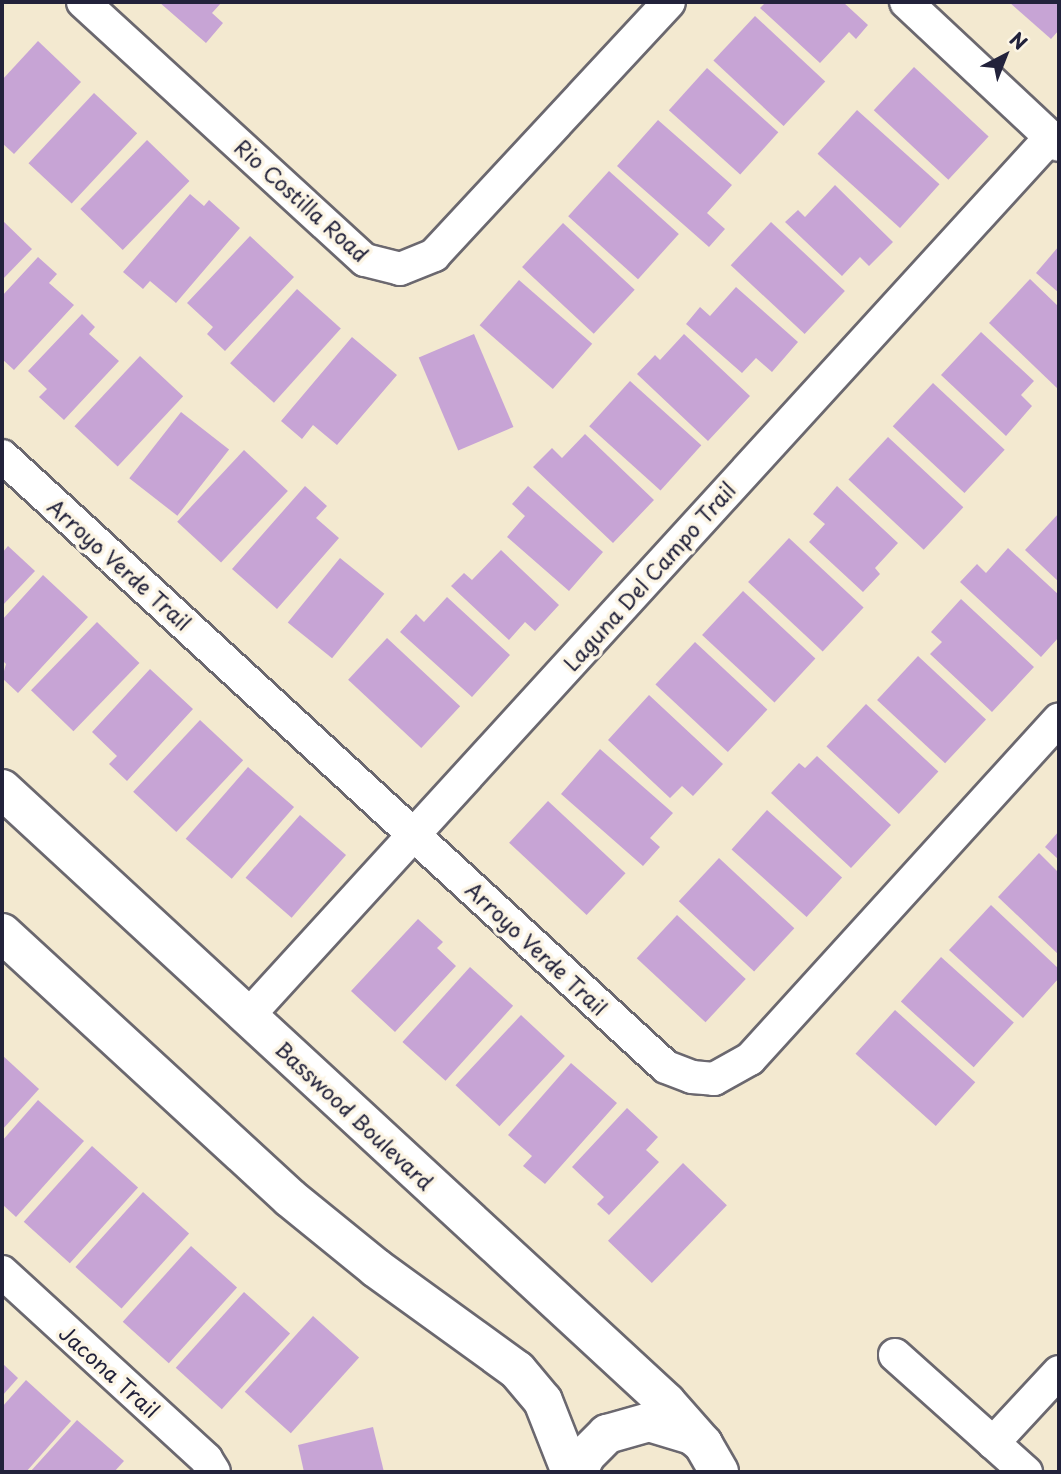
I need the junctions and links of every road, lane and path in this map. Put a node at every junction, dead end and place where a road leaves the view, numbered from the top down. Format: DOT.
graph roads {
  1 [pos="83,2"];
  2 [pos="668,2"];
  3 [pos="906,2"];
  4 [pos="1055,141"];
  5 [pos="2,456"];
  6 [pos="1059,719"];
  7 [pos="2,789"];
  8 [pos="413,833"];
  9 [pos="2,933"];
  10 [pos="248,1016"];
  11 [pos="2,1272"];
  12 [pos="895,1355"];
  13 [pos="1059,1372"];
  14 [pos="993,1443"];
  15 [pos="711,1458"];
  16 [pos="214,1472"];
  17 [pos="571,1472"];
  18 [pos="578,1472"];
  19 [pos="1026,1472"];
  1 -- 2 [label="street, Rio Costilla Road"];
  3 -- 4 [label="street"];
  4 -- 8 [label="street, Laguna Del Campo Trail"];
  5 -- 8 [label="street, Arroyo Verde Trail"];
  6 -- 8 [label="street, Arroyo Verde Trail"];
  7 -- 10 [label="main road, Basswood Boulevard"];
  8 -- 10 [label="street, Laguna Del Campo Trail"];
  9 -- 17 [label="main road"];
  10 -- 15 [label="main road, Basswood Boulevard"];
  11 -- 16 [label="street, Jacona Trail"];
  12 -- 14 [label="street"];
  13 -- 14 [label="street"];
  14 -- 19 [label="street"];
  15 -- 18 [label="main road"];
}
